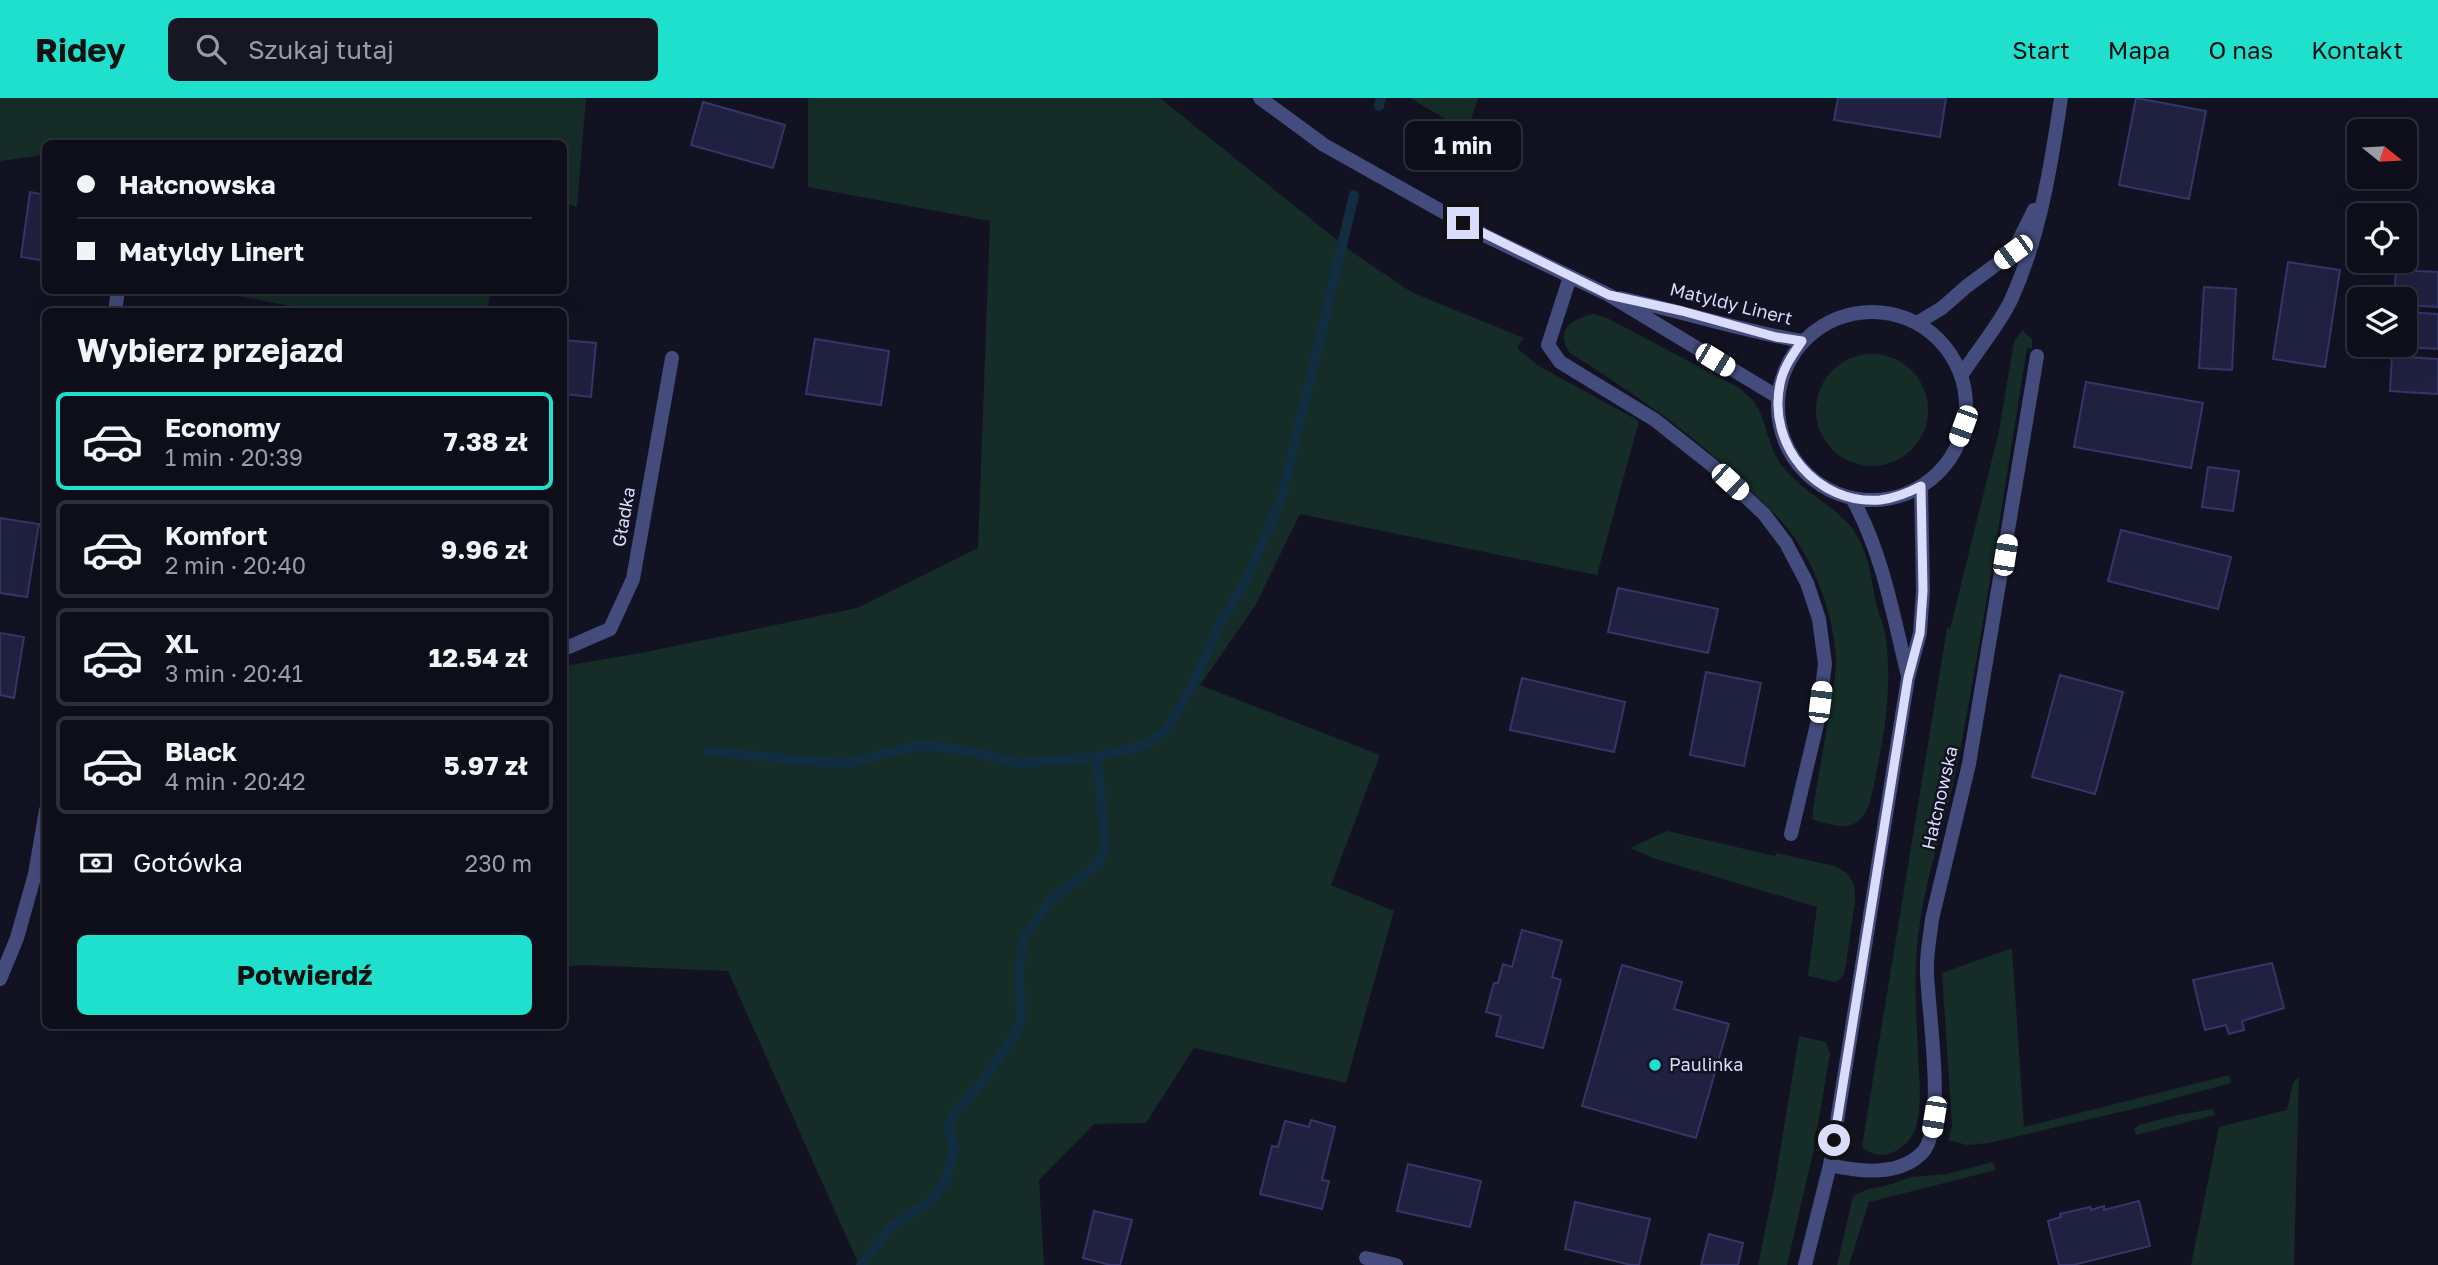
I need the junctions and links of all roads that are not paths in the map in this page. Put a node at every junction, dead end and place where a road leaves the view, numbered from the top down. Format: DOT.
graph roads {
  1 [pos="1260,98"];
  2 [pos="2062,98"];
  3 [pos="2048,181"];
  4 [pos="1570,277"];
  5 [pos="1609,295"];
  6 [pos="1917,323"];
  7 [pos="1802,341"];
  8 [pos="2037,356"];
  9 [pos="672,358"];
  10 [pos="1961,376"];
  11 [pos="1778,397"];
  12 [pos="1921,486"];
  13 [pos="1852,498"];
  14 [pos="567,648"];
  15 [pos="1908,678"];
  16 [pos="1791,834"];
  17 [pos="42,836"];
  18 [pos="0,979"];
  19 [pos="1830,1166"];
  20 [pos="1366,1258"];
  21 [pos="1396,1265"];
  22 [pos="1805,1265"];
  1 -- 4 [label="street, Matyldy Linert"];
  2 -- 3 [label="street"];
  3 -- 6 [label="street"];
  3 -- 10 [label="street"];
  4 -- 5 [label="street, Matyldy Linert"];
  4 -- 16 [label="street"];
  5 -- 7 [label="street, Matyldy Linert"];
  5 -- 11 [label="street, Matyldy Linert"];
  6 -- 7 [label="street"];
  6 -- 10 [label="street"];
  7 -- 11 [label="street"];
  8 -- 19 [label="street, Hałcnowska"];
  9 -- 14 [label="street, Gładka"];
  10 -- 12 [label="street"];
  11 -- 13 [label="street"];
  12 -- 13 [label="street"];
  12 -- 15 [label="street"];
  13 -- 15 [label="street"];
  15 -- 19 [label="street"];
  17 -- 18 [label="street"];
  19 -- 22 [label="street"];
  20 -- 21 [label="street"];
}
